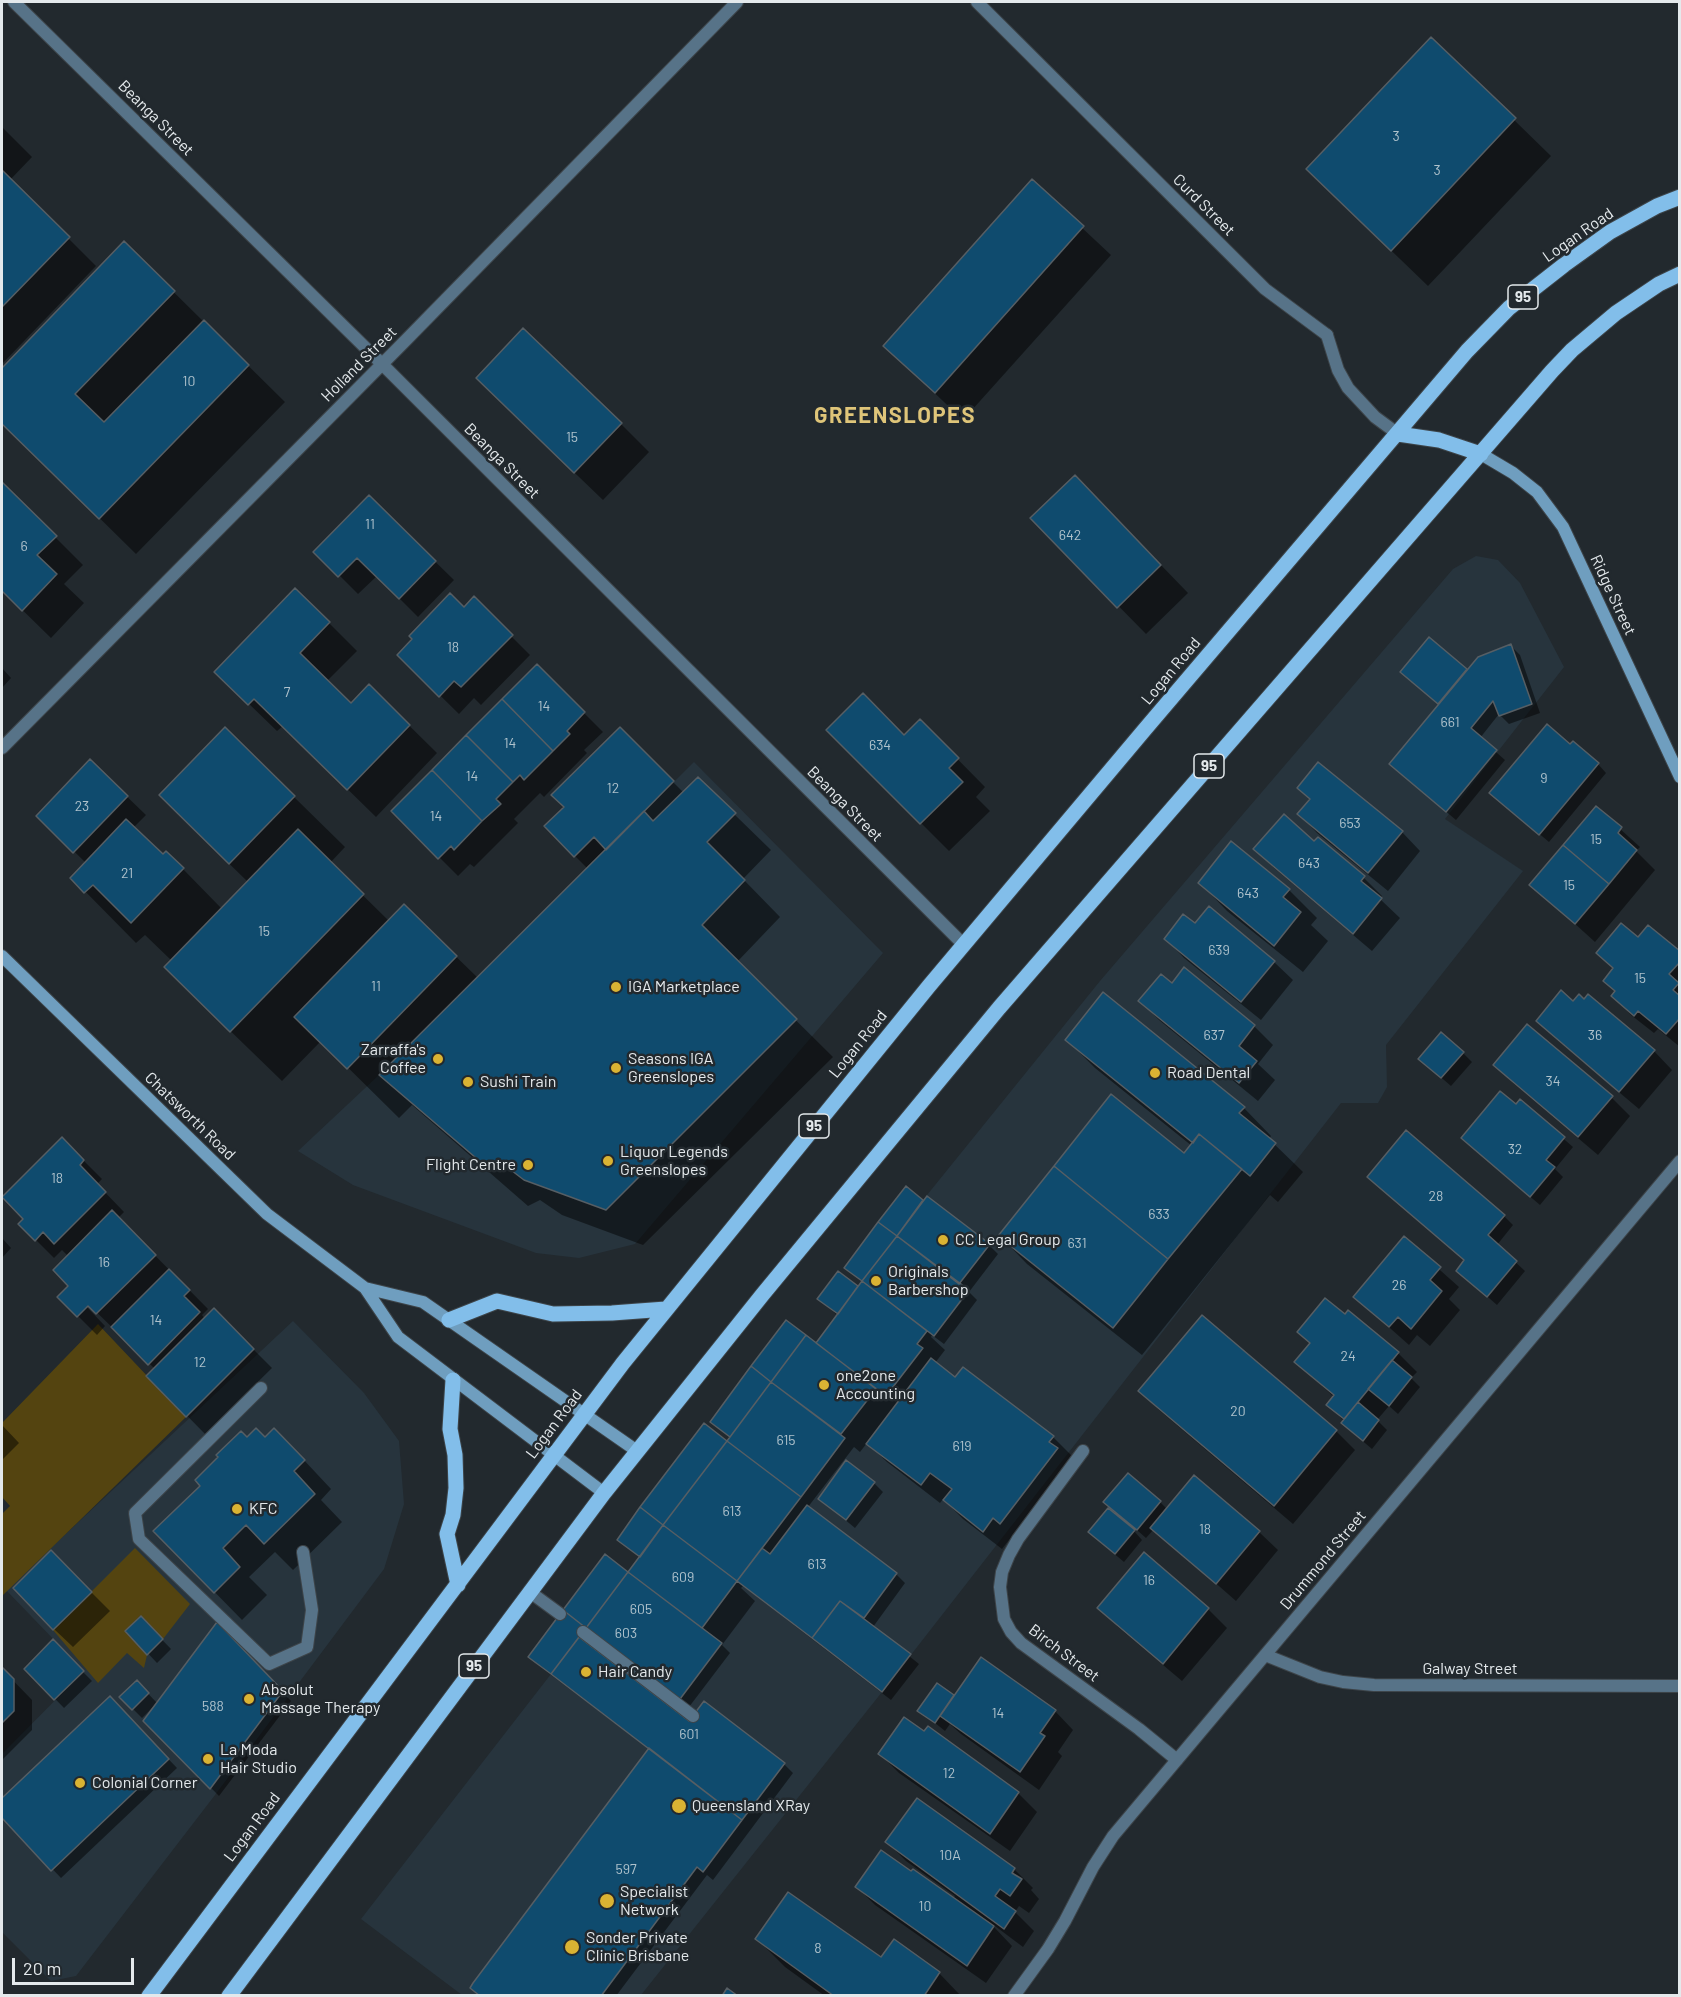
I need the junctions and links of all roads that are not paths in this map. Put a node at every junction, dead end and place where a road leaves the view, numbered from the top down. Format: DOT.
graph roads {
  1 [pos="14,2"];
  2 [pos="737,2"];
  3 [pos="977,2"];
  4 [pos="1680,197"];
  5 [pos="1680,274"];
  6 [pos="382,364"];
  7 [pos="1398,434"];
  8 [pos="1481,454"];
  9 [pos="2,748"];
  10 [pos="1680,777"];
  11 [pos="964,945"];
  12 [pos="2,956"];
  13 [pos="1680,1161"];
  14 [pos="365,1288"];
  15 [pos="666,1309"];
  16 [pos="449,1320"];
  17 [pos="453,1380"];
  18 [pos="261,1388"];
  19 [pos="585,1413"];
  20 [pos="637,1451"];
  21 [pos="1083,1451"];
  22 [pos="553,1456"];
  23 [pos="604,1493"];
  24 [pos="303,1552"];
  25 [pos="458,1585"];
  26 [pos="530,1592"];
  27 [pos="560,1614"];
  28 [pos="583,1632"];
  29 [pos="1265,1655"];
  30 [pos="1680,1686"];
  31 [pos="693,1716"];
  32 [pos="1177,1760"];
  33 [pos="149,1995"];
  34 [pos="229,1995"];
  35 [pos="1014,1995"];
  1 -- 6 [label="street, Beanga Street"];
  2 -- 6 [label="street, Holland Street"];
  3 -- 7 [label="street, Curd Street"];
  4 -- 7 [label="main road, Logan Road / 95"];
  5 -- 8 [label="main road, 95"];
  6 -- 9 [label="street, Holland Street"];
  6 -- 11 [label="street, Beanga Street"];
  7 -- 8 [label="main road"];
  7 -- 11 [label="main road, Logan Road / 95"];
  8 -- 10 [label="main road, Ridge Street"];
  8 -- 20 [label="main road, 95"];
  11 -- 15 [label="main road, Logan Road / 95"];
  12 -- 14 [label="main road, Chatsworth Road"];
  13 -- 29 [label="street, Drummond Street"];
  14 -- 16 [label="main road, Chatsworth Road"];
  14 -- 17 [label="main road, Chatsworth Road"];
  15 -- 16 [label="main road"];
  15 -- 19 [label="main road, Logan Road / 95"];
  16 -- 19 [label="main road, Chatsworth Road"];
  17 -- 22 [label="main road, Chatsworth Road"];
  17 -- 25 [label="main road"];
  18 -- 24 [label="street"];
  19 -- 20 [label="main road, Chatsworth Road"];
  19 -- 22 [label="main road, Logan Road / 95"];
  20 -- 23 [label="main road, 95"];
  21 -- 32 [label="street, Birch Street"];
  22 -- 23 [label="main road, Chatsworth Road"];
  22 -- 25 [label="main road, Logan Road / 95"];
  23 -- 26 [label="main road, 95"];
  25 -- 33 [label="main road, Logan Road / 95"];
  26 -- 27 [label="street"];
  26 -- 34 [label="main road, 95"];
  28 -- 31 [label="street"];
  29 -- 30 [label="street, Galway Street"];
  29 -- 32 [label="street, Drummond Street"];
  32 -- 35 [label="street, Drummond Street"];
}
